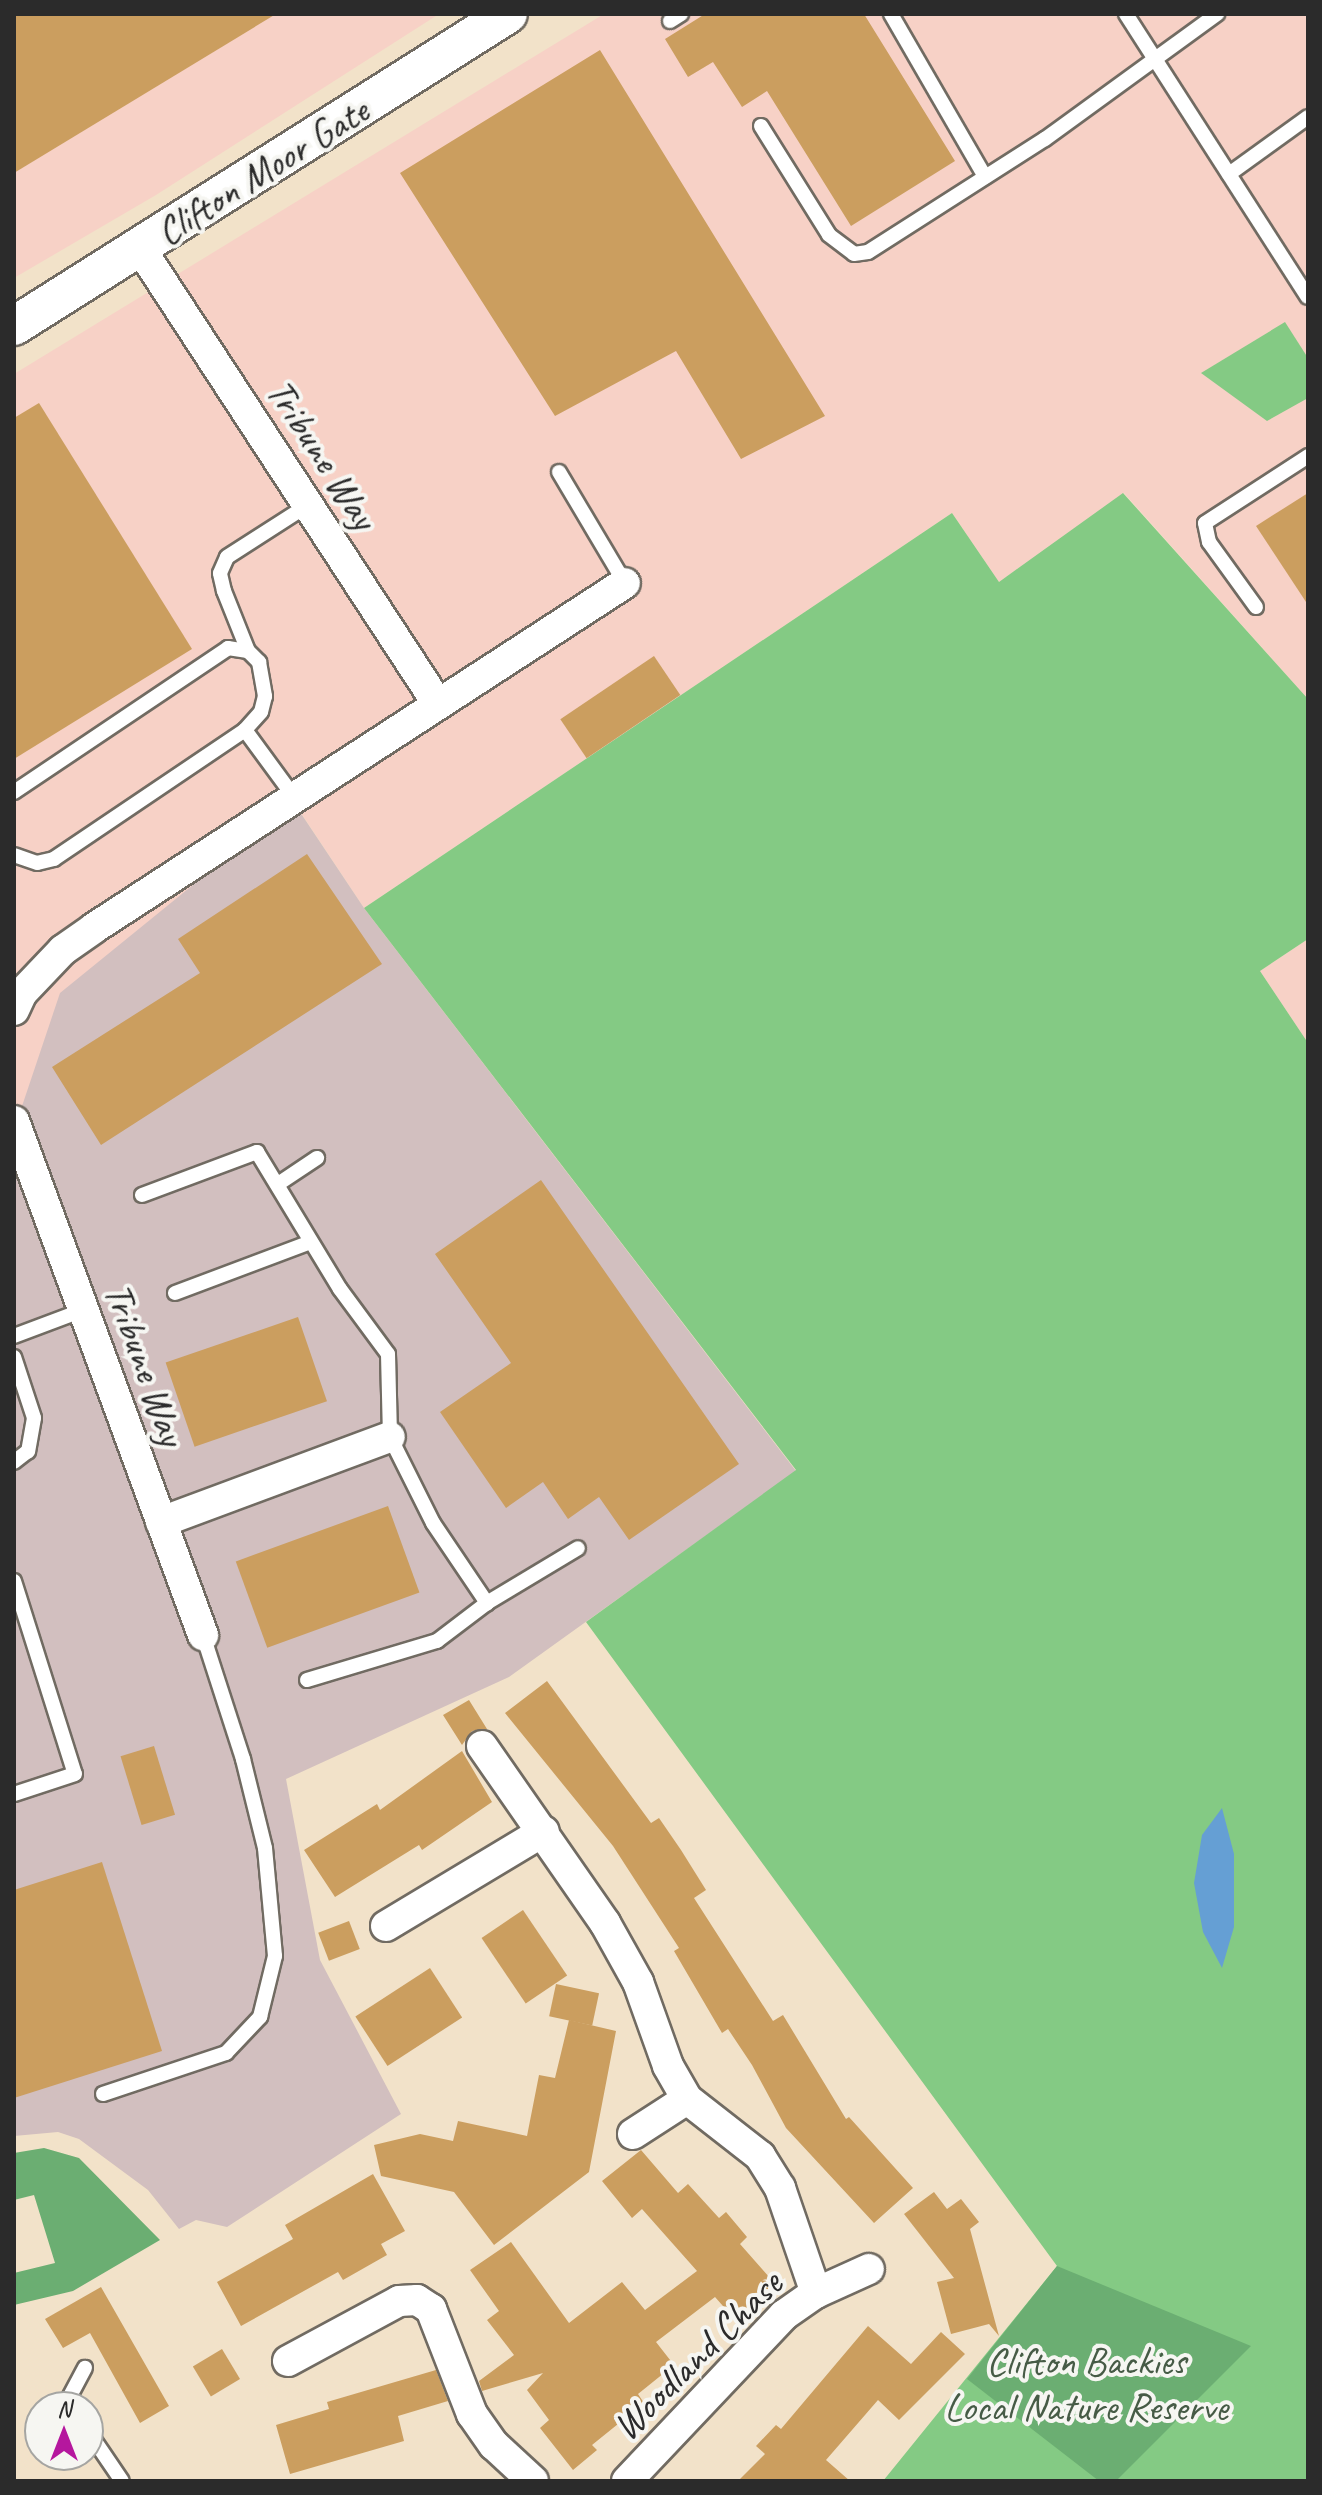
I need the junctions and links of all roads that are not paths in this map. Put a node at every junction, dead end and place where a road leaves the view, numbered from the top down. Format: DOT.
graph roads {
  1 [pos="508,14"];
  2 [pos="891,14"];
  3 [pos="1126,14"];
  4 [pos="1217,14"];
  5 [pos="1153,58"];
  6 [pos="1308,117"];
  7 [pos="761,126"];
  8 [pos="1229,174"];
  9 [pos="985,177"];
  10 [pos="140,248"];
  11 [pos="1308,297"];
  12 [pos="14,326"];
  13 [pos="1308,456"];
  14 [pos="559,472"];
  15 [pos="308,505"];
  16 [pos="625,583"];
  17 [pos="1256,607"];
  18 [pos="248,651"];
  19 [pos="438,704"];
  20 [pos="245,730"];
  21 [pos="14,792"];
  22 [pos="294,797"];
  23 [pos="14,855"];
  24 [pos="17,996"];
  25 [pos="14,1121"];
  26 [pos="317,1158"];
  27 [pos="278,1184"];
  28 [pos="142,1195"];
  29 [pos="311,1242"];
  30 [pos="175,1293"];
  31 [pos="83,1310"];
  32 [pos="14,1336"];
  33 [pos="14,1357"];
  34 [pos="390,1437"];
  35 [pos="14,1462"];
  36 [pos="161,1522"];
  37 [pos="578,1548"];
  38 [pos="14,1581"];
  39 [pos="487,1603"];
  40 [pos="203,1635"];
  41 [pos="307,1680"];
  42 [pos="482,1746"];
  43 [pos="14,1794"];
  44 [pos="544,1831"];
  45 [pos="386,1926"];
  46 [pos="103,2094"];
  47 [pos="687,2099"];
  48 [pos="633,2134"];
  49 [pos="869,2269"];
  50 [pos="816,2293"];
  51 [pos="288,2361"];
  52 [pos="85,2368"];
  53 [pos="73,2391"];
  54 [pos="104,2455"];
  55 [pos="122,2481"];
  56 [pos="533,2481"];
  57 [pos="627,2481"];
  1 -- 10 [label="street, Clifton Moor Gate"];
  2 -- 9 [label="lane"];
  3 -- 5 [label="lane"];
  4 -- 5 [label="lane"];
  5 -- 8 [label="lane"];
  5 -- 9 [label="lane"];
  6 -- 8 [label="lane"];
  7 -- 9 [label="lane"];
  8 -- 11 [label="lane"];
  10 -- 12 [label="street, Clifton Moor Gate"];
  10 -- 15 [label="street, Tribune Way"];
  13 -- 17 [label="lane"];
  14 -- 16 [label="lane"];
  15 -- 18 [label="lane"];
  15 -- 19 [label="street, Tribune Way"];
  16 -- 19 [label="street"];
  18 -- 20 [label="lane"];
  18 -- 21 [label="lane"];
  19 -- 22 [label="street"];
  20 -- 22 [label="lane"];
  20 -- 23 [label="lane"];
  22 -- 24 [label="street"];
  25 -- 31 [label="street, Tribune Way"];
  26 -- 27 [label="lane"];
  27 -- 28 [label="lane"];
  27 -- 29 [label="lane"];
  29 -- 30 [label="lane"];
  29 -- 34 [label="lane"];
  31 -- 32 [label="lane"];
  31 -- 36 [label="street, Tribune Way"];
  33 -- 35 [label="lane"];
  34 -- 36 [label="street"];
  34 -- 39 [label="lane"];
  36 -- 40 [label="street, Tribune Way"];
  37 -- 39 [label="lane"];
  38 -- 43 [label="lane"];
  39 -- 41 [label="lane"];
  40 -- 46 [label="lane"];
  42 -- 44 [label="street"];
  44 -- 45 [label="street"];
  44 -- 47 [label="street"];
  47 -- 48 [label="street"];
  47 -- 50 [label="street"];
  49 -- 50 [label="street, Woodland Chase"];
  50 -- 57 [label="street, Woodland Chase"];
  51 -- 56 [label="street"];
  52 -- 53 [label="lane"];
  54 -- 55 [label="lane"];
}
